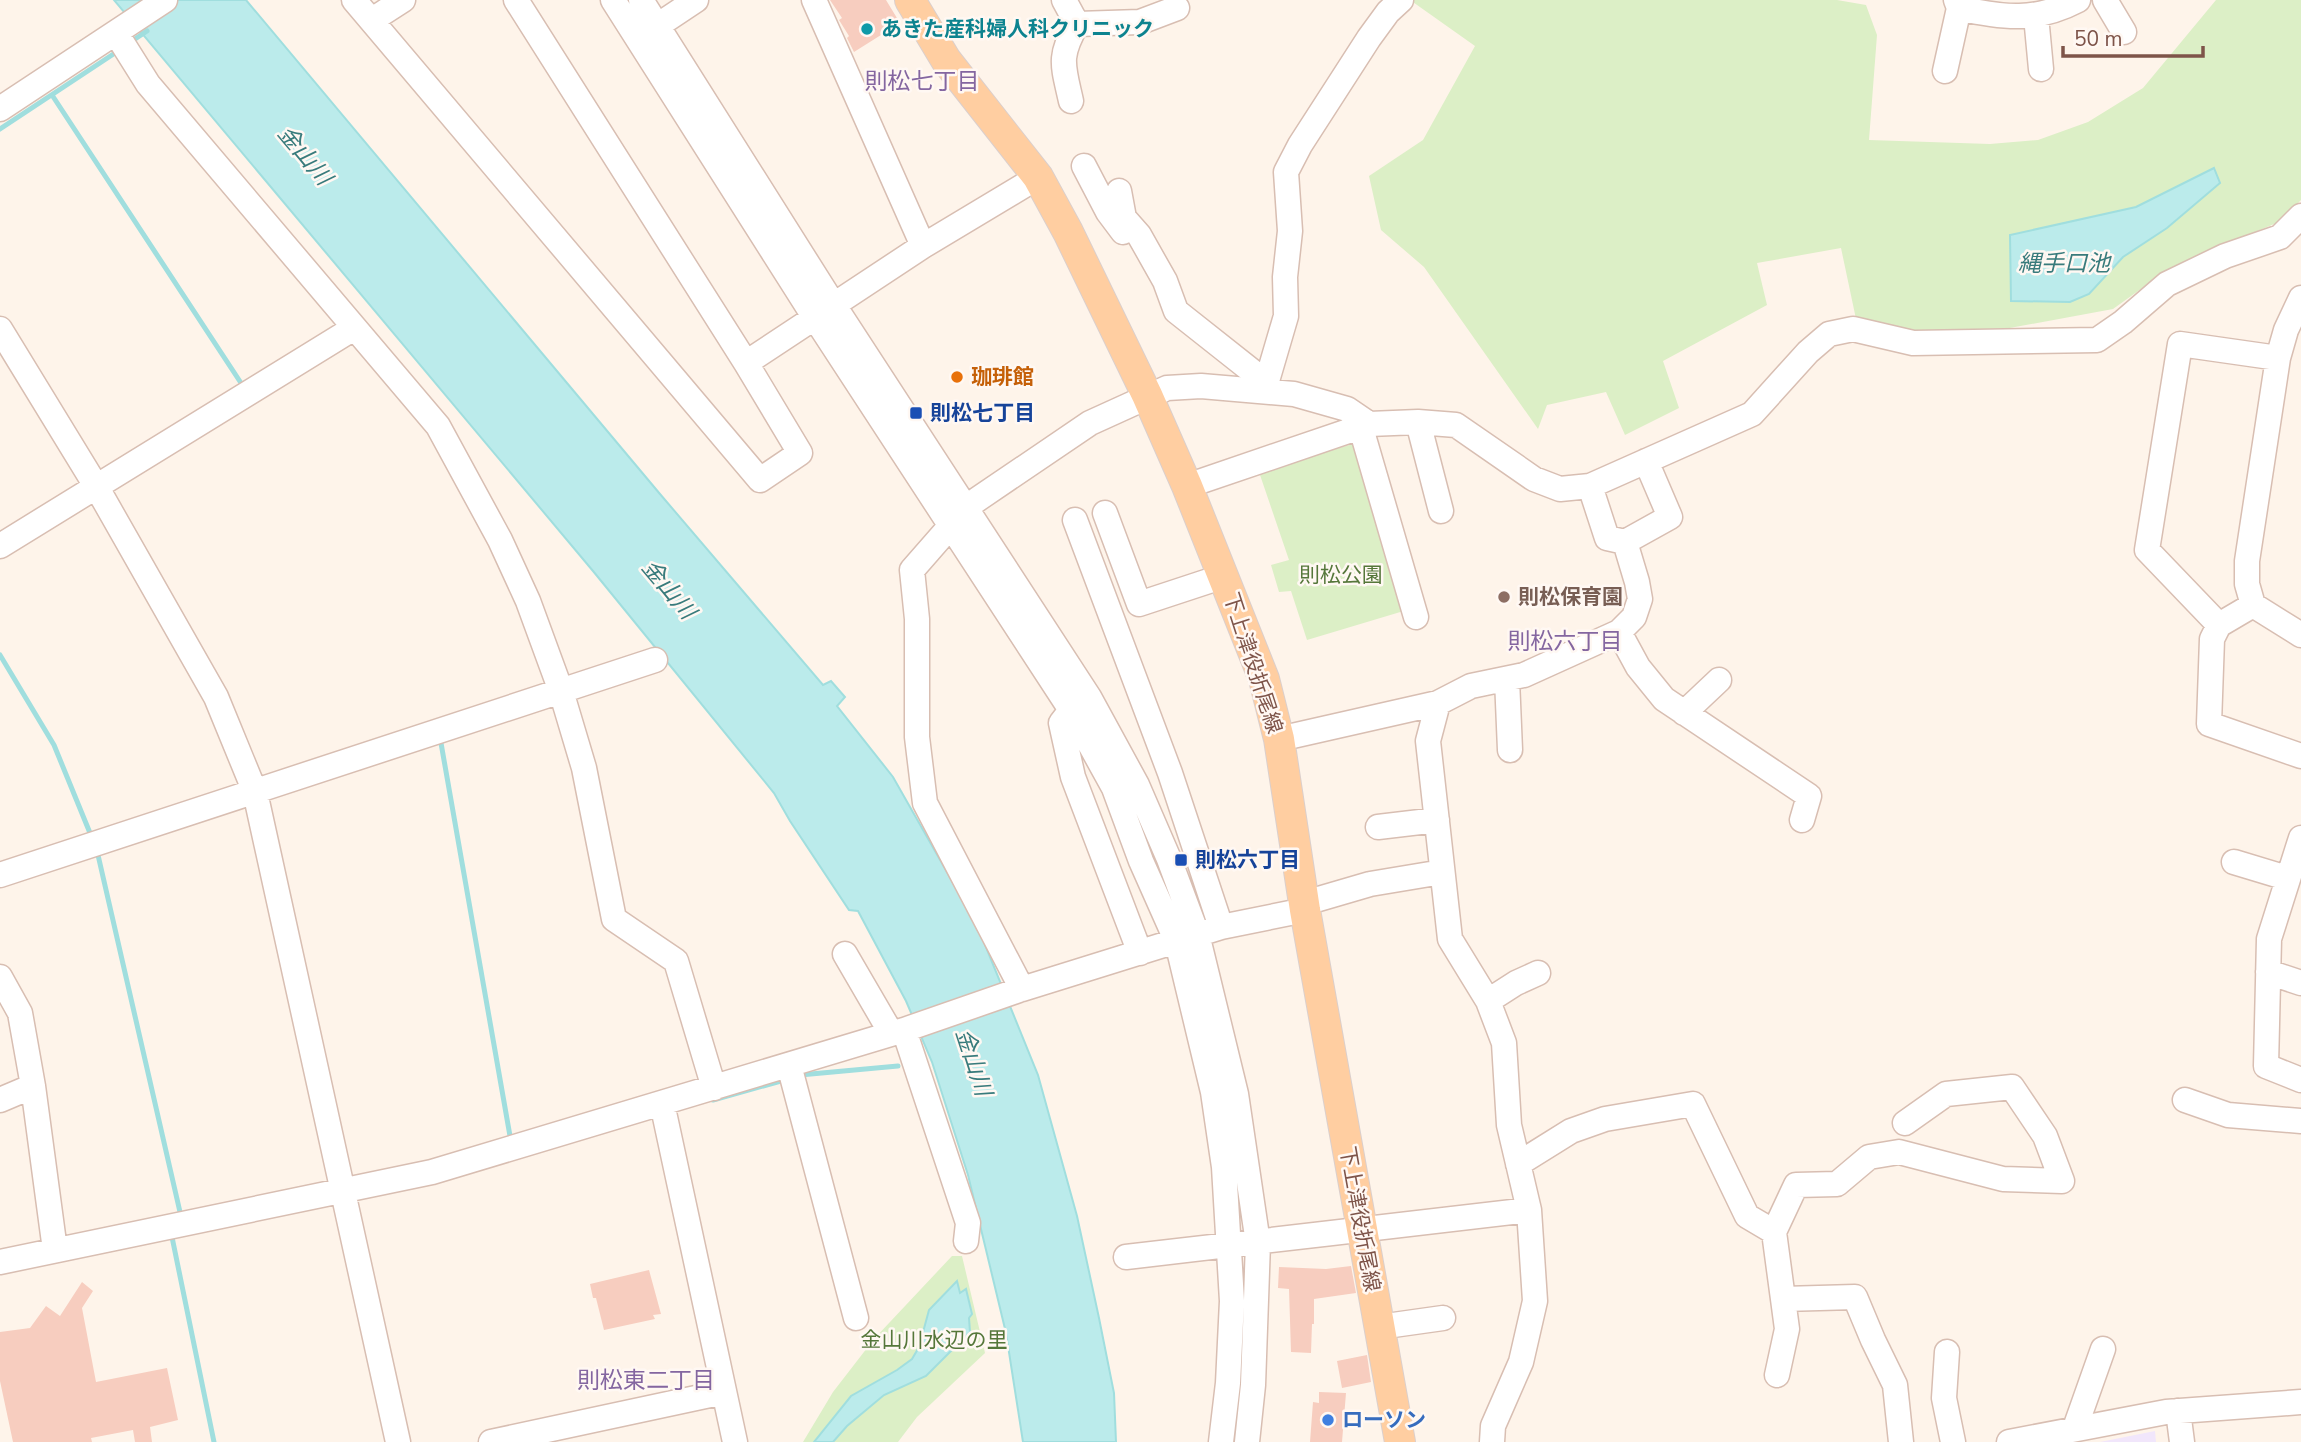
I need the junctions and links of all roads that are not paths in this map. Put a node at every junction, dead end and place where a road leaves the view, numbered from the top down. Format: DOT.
graph roads {
  1 [pos="165,0"];
  2 [pos="354,0"];
  3 [pos="403,0"];
  4 [pos="516,0"];
  5 [pos="613,0"];
  6 [pos="640,0"];
  7 [pos="696,0"];
  8 [pos="814,0"];
  9 [pos="910,0"];
  10 [pos="1065,0"];
  11 [pos="1401,0"];
  12 [pos="2078,0"];
  13 [pos="2105,0"];
  14 [pos="1957,4"];
  15 [pos="1177,8"];
  16 [pos="2036,16"];
  17 [pos="372,20"];
  18 [pos="1077,23"];
  19 [pos="657,26"];
  20 [pos="120,30"];
  21 [pos="2124,32"];
  22 [pos="2041,69"];
  23 [pos="1945,71"];
  24 [pos="1072,101"];
  25 [pos="0,109"];
  26 [pos="1084,166"];
  27 [pos="1038,177"];
  28 [pos="1119,191"];
  29 [pos="2301,216"];
  30 [pos="923,246"];
  31 [pos="2300,301"];
  32 [pos="824,311"];
  33 [pos="1176,311"];
  34 [pos="0,328"];
  35 [pos="354,328"];
  36 [pos="2278,358"];
  37 [pos="746,363"];
  38 [pos="1265,387"];
  39 [pos="1147,395"];
  40 [pos="1418,422"];
  41 [pos="1365,426"];
  42 [pos="1646,461"];
  43 [pos="1590,485"];
  44 [pos="96,486"];
  45 [pos="1187,486"];
  46 [pos="1441,511"];
  47 [pos="1105,513"];
  48 [pos="959,516"];
  49 [pos="1075,520"];
  50 [pos="1616,540"];
  51 [pos="0,546"];
  52 [pos="1224,576"];
  53 [pos="2253,605"];
  54 [pos="1416,617"];
  55 [pos="2219,625"];
  56 [pos="1619,632"];
  57 [pos="2301,635"];
  58 [pos="655,660"];
  59 [pos="1507,679"];
  60 [pos="1719,680"];
  61 [pos="561,691"];
  62 [pos="1438,703"];
  63 [pos="1071,709"];
  64 [pos="1684,713"];
  65 [pos="1279,739"];
  66 [pos="1510,750"];
  67 [pos="1164,755"];
  68 [pos="2301,756"];
  69 [pos="1130,773"];
  70 [pos="255,792"];
  71 [pos="1437,820"];
  72 [pos="1802,820"];
  73 [pos="1378,827"];
  74 [pos="2301,838"];
  75 [pos="2234,862"];
  76 [pos="1442,872"];
  77 [pos="0,876"];
  78 [pos="2287,878"];
  79 [pos="1305,906"];
  80 [pos="1199,934"];
  81 [pos="1140,953"];
  82 [pos="845,954"];
  83 [pos="1538,972"];
  84 [pos="2268,972"];
  85 [pos="0,977"];
  86 [pos="2301,983"];
  87 [pos="1019,991"];
  88 [pos="1488,1002"];
  89 [pos="902,1030"];
  90 [pos="792,1076"];
  91 [pos="2301,1080"];
  92 [pos="33,1086"];
  93 [pos="714,1088"];
  94 [pos="0,1100"];
  95 [pos="2185,1100"];
  96 [pos="662,1103"];
  97 [pos="2301,1121"];
  98 [pos="1905,1123"];
  99 [pos="1518,1164"];
  100 [pos="346,1201"];
  101 [pos="1529,1210"];
  102 [pos="1361,1228"];
  103 [pos="1774,1232"];
  104 [pos="966,1241"];
  105 [pos="1258,1243"];
  106 [pos="1230,1246"];
  107 [pos="55,1250"];
  108 [pos="1126,1257"];
  109 [pos="0,1262"];
  110 [pos="1783,1299"];
  111 [pos="856,1318"];
  112 [pos="1443,1318"];
  113 [pos="1379,1327"];
  114 [pos="2103,1349"];
  115 [pos="1947,1352"];
  116 [pos="1777,1375"];
  117 [pos="724,1392"];
  118 [pos="2301,1402"];
  119 [pos="2178,1411"];
  120 [pos="2075,1428"];
  121 [pos="398,1442"];
  122 [pos="491,1442"];
  123 [pos="735,1442"];
  124 [pos="1222,1442"];
  125 [pos="1247,1442"];
  126 [pos="1400,1442"];
  127 [pos="1492,1442"];
  128 [pos="1901,1442"];
  129 [pos="1953,1442"];
  130 [pos="2009,1442"];
  131 [pos="2182,1442"];
  1 -- 20 [label="street"];
  2 -- 17 [label="street"];
  3 -- 17 [label="street"];
  4 -- 37 [label="street"];
  5 -- 32 [label="street"];
  6 -- 19 [label="street"];
  7 -- 19 [label="street"];
  8 -- 30 [label="street"];
  9 -- 27 [label="main road, 下上津役折尾線"];
  10 -- 18 [label="street"];
  11 -- 38 [label="street"];
  12 -- 16 [label="street"];
  13 -- 21 [label="street"];
  14 -- 16 [label="street"];
  14 -- 23 [label="street"];
  15 -- 18 [label="street"];
  16 -- 22 [label="street"];
  17 -- 37 [label="street"];
  18 -- 24 [label="street"];
  19 -- 32 [label="street"];
  20 -- 25 [label="street"];
  20 -- 35 [label="street"];
  26 -- 33 [label="street"];
  27 -- 30 [label="street"];
  27 -- 39 [label="main road, 下上津役折尾線"];
  28 -- 33 [label="street"];
  29 -- 42 [label="street"];
  30 -- 32 [label="street"];
  31 -- 36 [label="street"];
  32 -- 37 [label="street"];
  32 -- 48 [label="street"];
  33 -- 38 [label="street"];
  34 -- 44 [label="street"];
  35 -- 44 [label="street"];
  35 -- 61 [label="street"];
  36 -- 53 [label="street"];
  36 -- 55 [label="street"];
  38 -- 39 [label="street"];
  38 -- 41 [label="street"];
  39 -- 45 [label="main road, 下上津役折尾線"];
  39 -- 48 [label="street"];
  40 -- 41 [label="street"];
  40 -- 43 [label="street"];
  40 -- 46 [label="street"];
  41 -- 45 [label="street"];
  41 -- 54 [label="street"];
  42 -- 43 [label="street"];
  42 -- 50 [label="street"];
  43 -- 50 [label="street"];
  44 -- 51 [label="street"];
  44 -- 70 [label="street"];
  45 -- 52 [label="main road, 下上津役折尾線"];
  47 -- 52 [label="street"];
  48 -- 63 [label="street"];
  48 -- 69 [label="street"];
  48 -- 87 [label="street"];
  49 -- 67 [label="street"];
  50 -- 56 [label="street"];
  52 -- 65 [label="main road, 下上津役折尾線"];
  53 -- 55 [label="street"];
  53 -- 57 [label="street"];
  55 -- 68 [label="street"];
  56 -- 59 [label="street"];
  56 -- 64 [label="street"];
  58 -- 61 [label="street"];
  59 -- 62 [label="street"];
  59 -- 66 [label="street"];
  60 -- 64 [label="street"];
  61 -- 70 [label="street"];
  61 -- 93 [label="street"];
  62 -- 65 [label="street"];
  62 -- 71 [label="street"];
  63 -- 80 [label="street"];
  63 -- 81 [label="street"];
  64 -- 72 [label="street"];
  65 -- 79 [label="main road, 下上津役折尾線"];
  67 -- 69 [label="street"];
  67 -- 80 [label="street"];
  69 -- 80 [label="street"];
  70 -- 77 [label="street"];
  70 -- 100 [label="street"];
  71 -- 73 [label="street"];
  71 -- 76 [label="street"];
  74 -- 78 [label="street"];
  75 -- 78 [label="street"];
  76 -- 79 [label="street"];
  76 -- 88 [label="street"];
  78 -- 84 [label="street"];
  79 -- 80 [label="street"];
  79 -- 102 [label="main road, 下上津役折尾線"];
  80 -- 81 [label="street"];
  80 -- 105 [label="street"];
  80 -- 106 [label="street"];
  81 -- 87 [label="street"];
  82 -- 89 [label="street"];
  83 -- 88 [label="street"];
  84 -- 86 [label="street"];
  84 -- 91 [label="street"];
  85 -- 92 [label="street"];
  87 -- 89 [label="street"];
  88 -- 99 [label="street"];
  89 -- 90 [label="street"];
  89 -- 104 [label="street"];
  90 -- 93 [label="street"];
  90 -- 111 [label="street"];
  92 -- 94 [label="street"];
  92 -- 107 [label="street"];
  93 -- 96 [label="street"];
  95 -- 97 [label="street"];
  96 -- 100 [label="street"];
  96 -- 117 [label="street"];
  98 -- 103 [label="street"];
  99 -- 101 [label="street"];
  99 -- 103 [label="street"];
  100 -- 107 [label="street"];
  100 -- 121 [label="street"];
  101 -- 102 [label="street"];
  101 -- 127 [label="street"];
  102 -- 105 [label="street"];
  102 -- 113 [label="main road, 下上津役折尾線"];
  103 -- 110 [label="street"];
  105 -- 106 [label="street"];
  105 -- 125 [label="street"];
  106 -- 108 [label="street"];
  106 -- 124 [label="street"];
  107 -- 109 [label="street"];
  110 -- 116 [label="street"];
  110 -- 128 [label="street"];
  112 -- 113 [label="street"];
  113 -- 126 [label="main road, 下上津役折尾線"];
  114 -- 120 [label="street"];
  115 -- 129 [label="street"];
  117 -- 122 [label="street"];
  117 -- 123 [label="street"];
  118 -- 119 [label="street"];
  119 -- 120 [label="street"];
  119 -- 131 [label="street"];
  120 -- 130 [label="street"];
}
